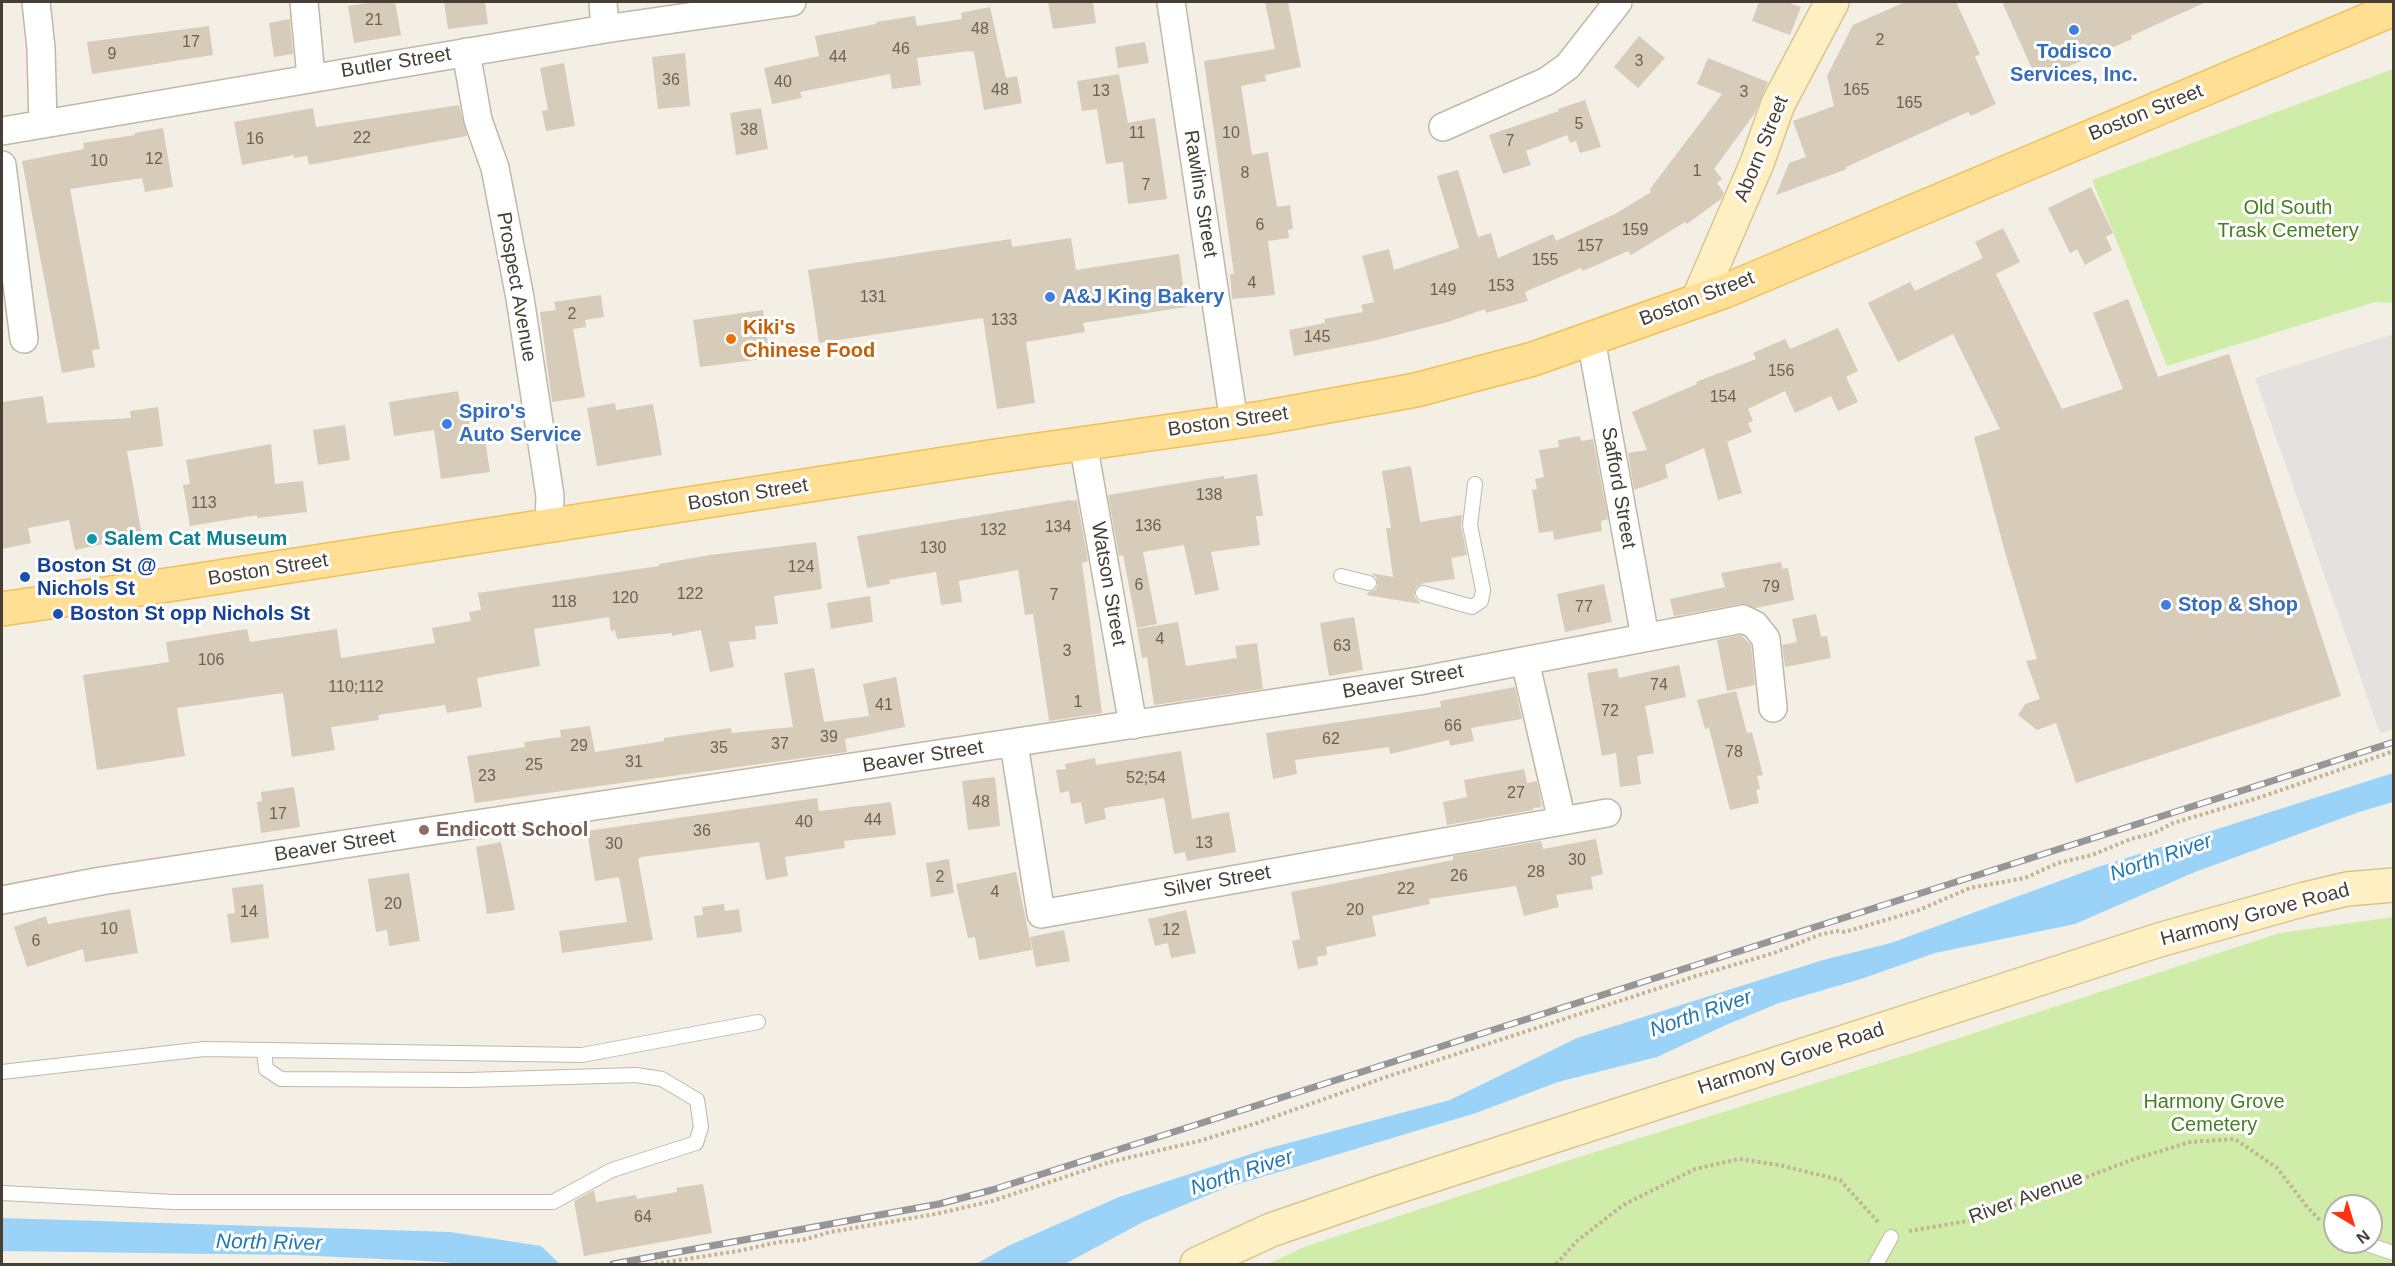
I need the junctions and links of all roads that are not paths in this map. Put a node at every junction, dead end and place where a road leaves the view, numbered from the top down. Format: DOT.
graph roads {
  1 [pos="36,2"];
  2 [pos="304,2"];
  3 [pos="603,2"];
  4 [pos="792,2"];
  5 [pos="1171,2"];
  6 [pos="1618,2"];
  7 [pos="1833,2"];
  8 [pos="2394,9"];
  9 [pos="605,29"];
  10 [pos="466,52"];
  11 [pos="311,77"];
  12 [pos="43,124"];
  13 [pos="1443,127"];
  14 [pos="2,131"];
  15 [pos="2,165"];
  16 [pos="1698,300"];
  17 [pos="24,339"];
  18 [pos="1591,339"];
  19 [pos="1234,422"];
  20 [pos="1083,443"];
  21 [pos="1475,484"];
  22 [pos="549,526"];
  23 [pos="1341,576"];
  24 [pos="1369,583"];
  25 [pos="1423,593"];
  26 [pos="2,609"];
  27 [pos="1645,638"];
  28 [pos="1525,661"];
  29 [pos="1773,708"];
  30 [pos="1133,725"];
  31 [pos="1014,744"];
  32 [pos="1607,813"];
  33 [pos="1562,821"];
  34 [pos="2394,885"];
  35 [pos="2,900"];
  36 [pos="758,1022"];
  37 [pos="264,1050"];
  38 [pos="2,1072"];
  39 [pos="2,1193"];
  40 [pos="1891,1237"];
  41 [pos="1197,1264"];
  42 [pos="1876,1264"];
  1 -- 12 [label="street"];
  2 -- 11 [label="street"];
  3 -- 9 [label="street"];
  4 -- 9 [label="street, Butler Street"];
  5 -- 19 [label="street, Rawlins Street"];
  6 -- 13 [label="street"];
  7 -- 16 [label="street, Aborn Street"];
  8 -- 16 [label="main road, Boston Street"];
  9 -- 10 [label="street, Butler Street"];
  10 -- 11 [label="street, Butler Street"];
  10 -- 22 [label="street, Prospect Avenue"];
  11 -- 12 [label="street, Butler Street"];
  12 -- 14 [label="street, Butler Street"];
  15 -- 17 [label="street"];
  16 -- 18 [label="main road, Boston Street"];
  18 -- 19 [label="main road, Boston Street"];
  18 -- 27 [label="street, Safford Street"];
  19 -- 20 [label="main road, Boston Street"];
  20 -- 22 [label="main road, Boston Street"];
  20 -- 30 [label="street, Watson Street"];
  21 -- 25 [label="lane"];
  22 -- 26 [label="main road, Boston Street"];
  23 -- 24 [label="lane"];
  27 -- 28 [label="street, Beaver Street"];
  27 -- 29 [label="street, Beaver Street"];
  28 -- 30 [label="street, Beaver Street"];
  28 -- 33 [label="street"];
  30 -- 31 [label="street, Beaver Street"];
  31 -- 33 [label="street, Silver Street"];
  31 -- 35 [label="street, Beaver Street"];
  32 -- 33 [label="street, Silver Street"];
  34 -- 41 [label="street, Harmony Grove Road"];
  36 -- 37 [label="lane"];
  37 -- 38 [label="lane"];
  37 -- 39 [label="lane"];
  40 -- 42 [label="lane"];
}
